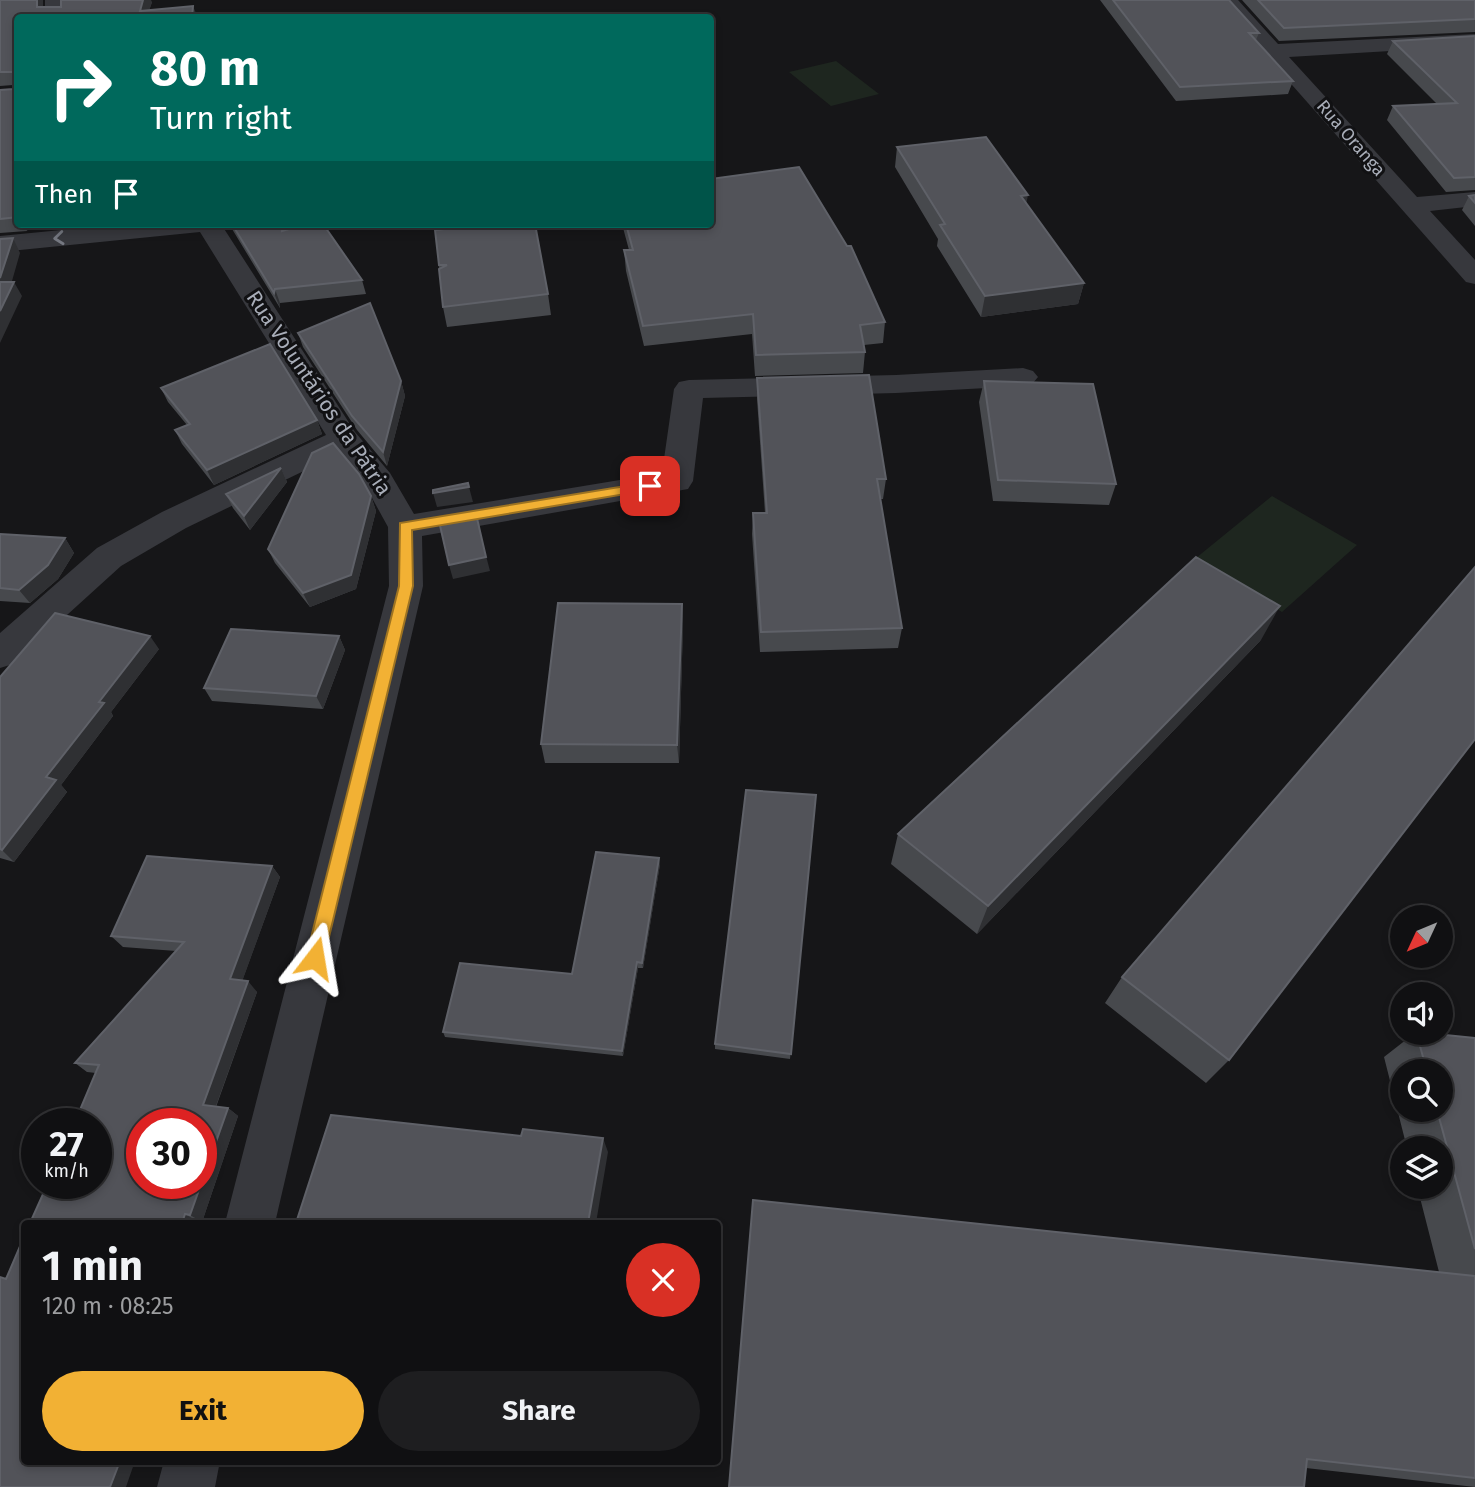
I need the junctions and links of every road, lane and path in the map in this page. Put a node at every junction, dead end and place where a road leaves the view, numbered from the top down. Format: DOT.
graph roads {
  1 [pos="1227,0"];
  2 [pos="1475,40"];
  3 [pos="1275,51"];
  4 [pos="1475,199"];
  5 [pos="1409,205"];
  6 [pos="160,228"];
  7 [pos="211,228"];
  8 [pos="0,244"];
  9 [pos="1475,276"];
  10 [pos="1023,377"];
  11 [pos="344,439"];
  12 [pos="405,527"];
  13 [pos="0,654"];
  14 [pos="251,1220"];
  15 [pos="191,1465"];
  16 [pos="186,1487"];
  1 -- 3 [label="street, Rua Oranga"];
  2 -- 3 [label="street"];
  3 -- 5 [label="street, Rua Oranga"];
  4 -- 5 [label="street"];
  5 -- 9 [label="street, Rua Oranga"];
  6 -- 8 [label="street, one-way"];
  7 -- 11 [label="street, Rua Voluntários da Pátria"];
  10 -- 12 [label="street"];
  11 -- 12 [label="street, Rua Voluntários da Pátria"];
  11 -- 13 [label="street"];
  12 -- 14 [label="street, Rua Voluntários da Pátria"];
  15 -- 16 [label="street"];
}
